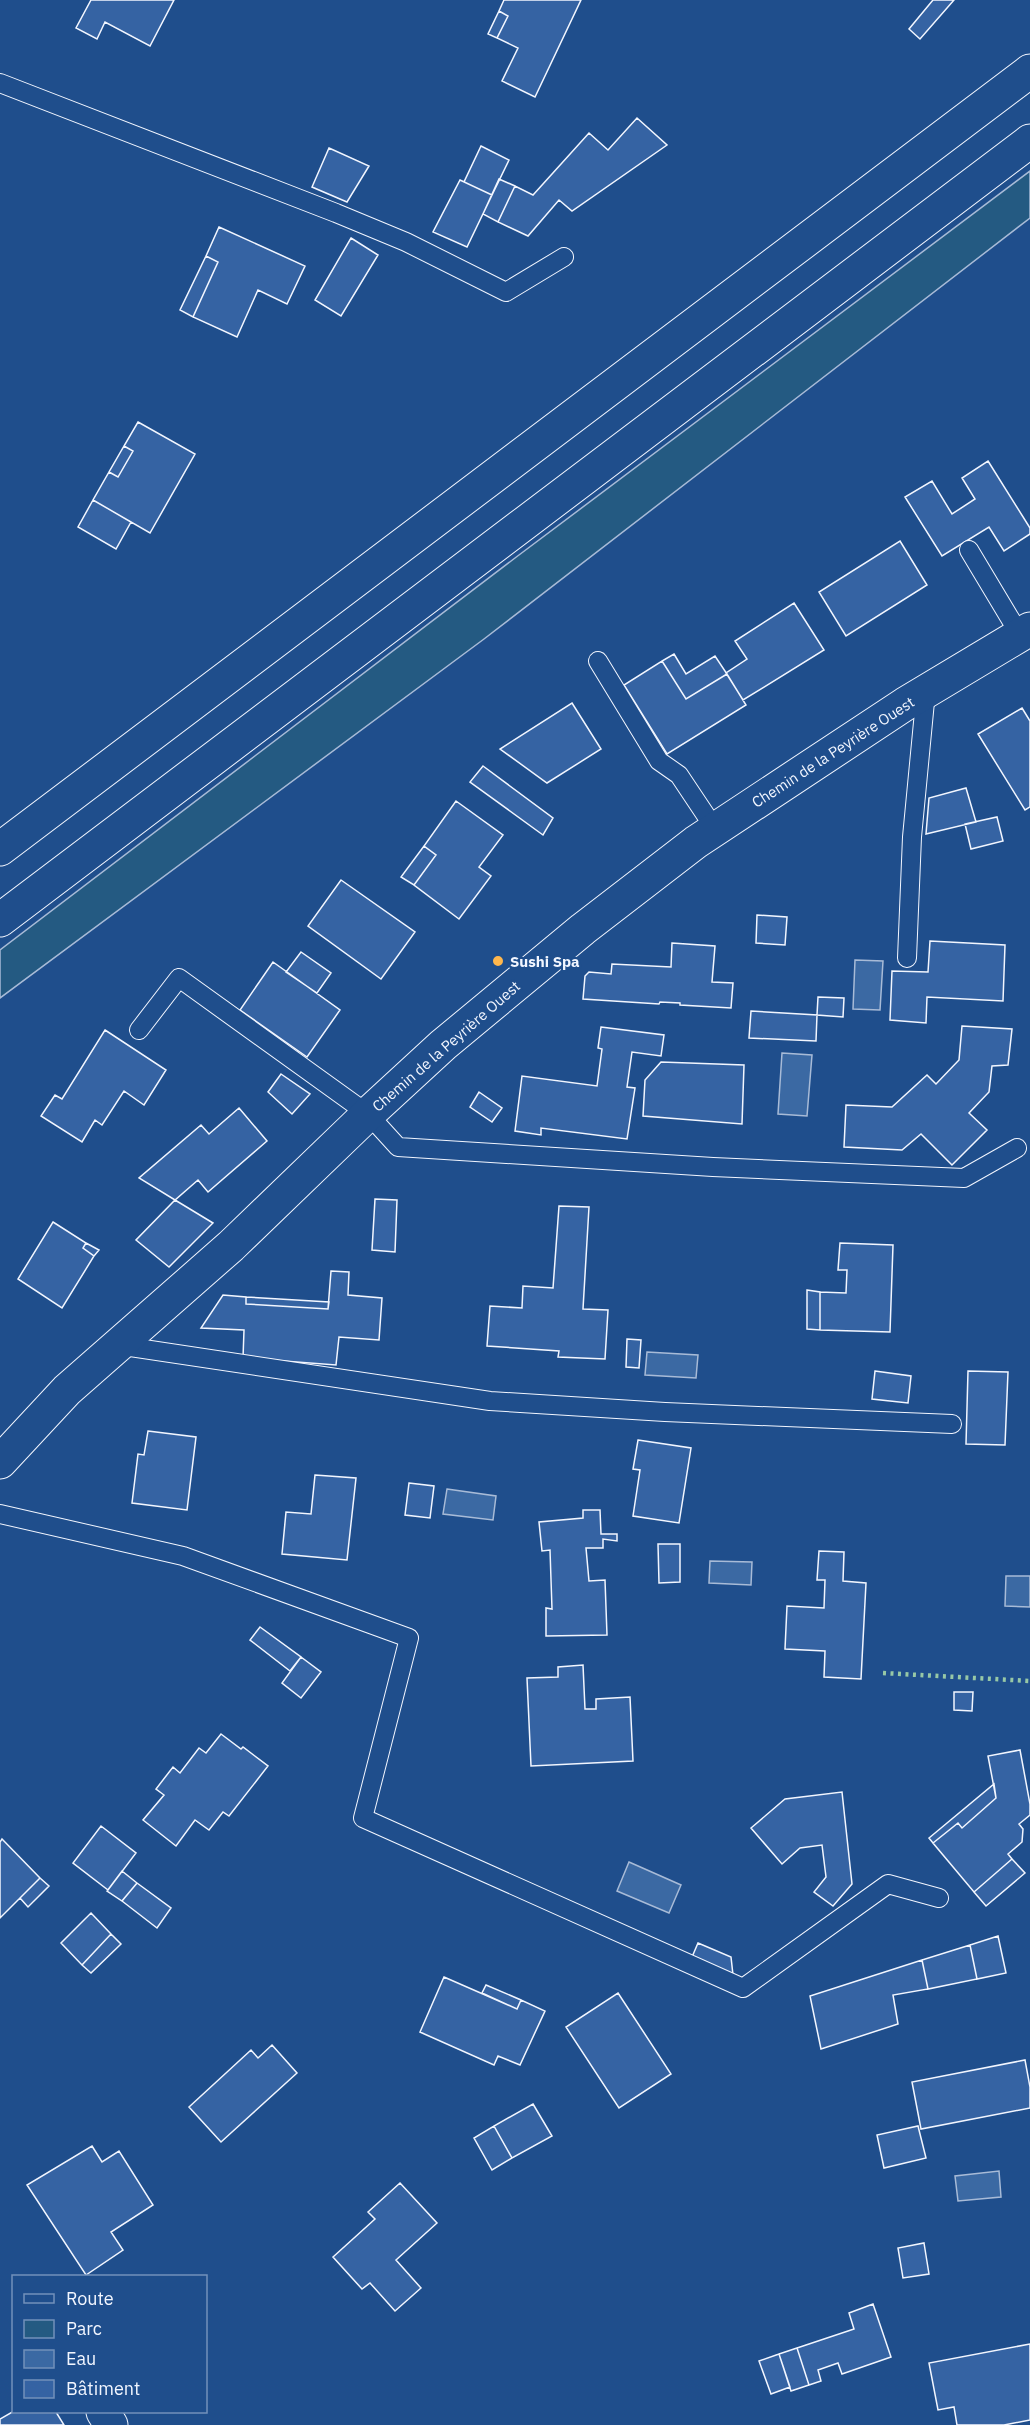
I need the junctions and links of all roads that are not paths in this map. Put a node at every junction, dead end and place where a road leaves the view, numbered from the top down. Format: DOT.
graph roads {
  1 [pos="1030,71"];
  2 [pos="0,83"];
  3 [pos="1030,141"];
  4 [pos="564,257"];
  5 [pos="969,550"];
  6 [pos="1025,632"];
  7 [pos="598,661"];
  8 [pos="926,691"];
  9 [pos="715,829"];
  10 [pos="0,849"];
  11 [pos="0,920"];
  12 [pos="908,958"];
  13 [pos="139,1030"];
  14 [pos="368,1114"];
  15 [pos="1017,1148"];
  16 [pos="117,1346"];
  17 [pos="952,1424"];
  18 [pos="0,1461"];
  19 [pos="0,1514"];
  20 [pos="939,1898"];
  1 -- 10 [label="main road"];
  2 -- 4 [label="lane"];
  3 -- 11 [label="main road"];
  5 -- 6 [label="lane"];
  6 -- 8 [label="main road, Chemin de la Peyrière Ouest"];
  7 -- 9 [label="lane"];
  8 -- 9 [label="main road, Chemin de la Peyrière Ouest"];
  8 -- 12 [label="lane"];
  9 -- 14 [label="main road, Chemin de la Peyrière Ouest"];
  13 -- 14 [label="lane"];
  14 -- 15 [label="lane"];
  14 -- 16 [label="main road, Chemin de la Peyrière Ouest"];
  16 -- 17 [label="lane"];
  16 -- 18 [label="main road, Chemin de la Peyrière Ouest"];
  19 -- 20 [label="lane"];
}
